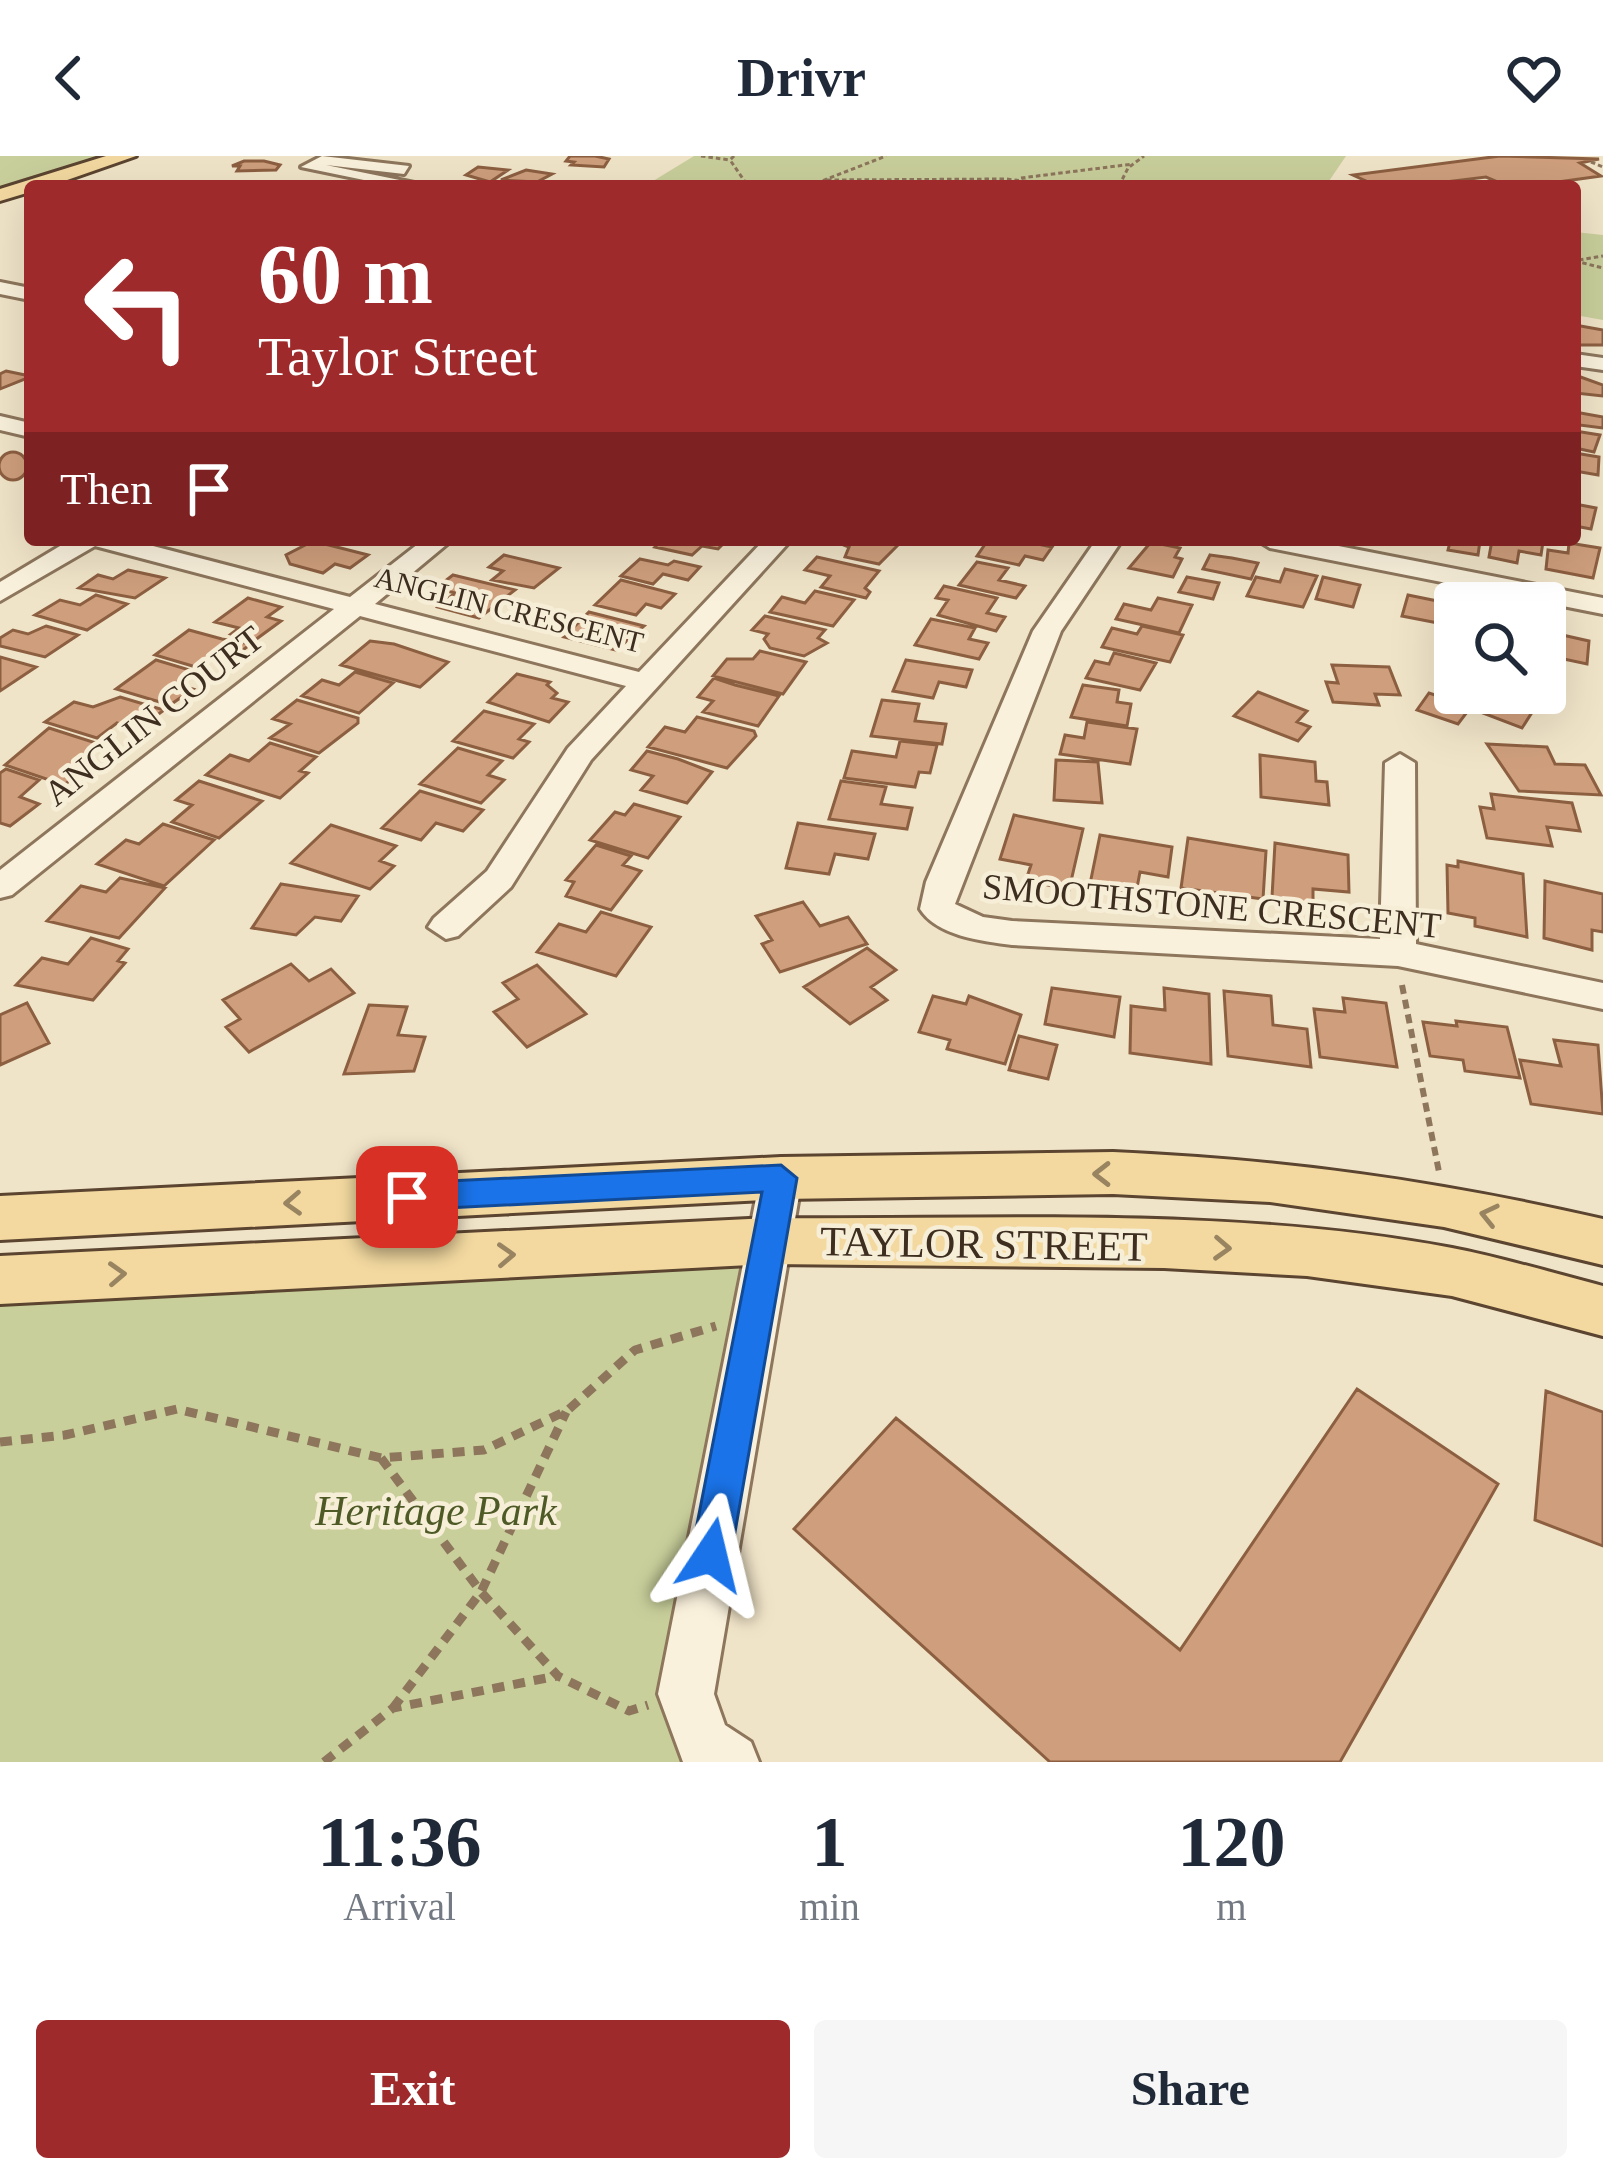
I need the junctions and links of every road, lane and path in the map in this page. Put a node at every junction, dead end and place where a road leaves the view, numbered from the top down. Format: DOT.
graph roads {
  1 [pos="126,156"];
  2 [pos="156,156"];
  3 [pos="701,156"];
  4 [pos="886,156"];
  5 [pos="1144,156"];
  6 [pos="732,158"];
  7 [pos="1592,158"];
  8 [pos="1602,163"];
  9 [pos="1132,164"];
  10 [pos="1006,179"];
  11 [pos="46,180"];
  12 [pos="82,180"];
  13 [pos="827,180"];
  14 [pos="1015,180"];
  15 [pos="1122,180"];
  16 [pos="78,546"];
  17 [pos="123,546"];
  18 [pos="432,546"];
  19 [pos="772,546"];
  20 [pos="1105,546"];
  21 [pos="1300,546"];
  22 [pos="0,593"];
  23 [pos="1603,606"];
  24 [pos="356,607"];
  25 [pos="645,682"];
  26 [pos="1400,763"];
  27 [pos="0,887"];
  28 [pos="446,927"];
  29 [pos="1399,966"];
  30 [pos="1603,996"];
  31 [pos="1438,1166"];
  32 [pos="781,1178"];
  33 [pos="0,1218"];
  34 [pos="769,1241"];
  35 [pos="1603,1242"];
  36 [pos="0,1280"];
  37 [pos="1603,1311"];
  38 [pos="754,1317"];
  39 [pos="568,1410"];
  40 [pos="0,1442"];
  41 [pos="380,1458"];
  42 [pos="482,1592"];
  43 [pos="558,1676"];
  44 [pos="393,1708"];
  45 [pos="629,1711"];
  46 [pos="324,1762"];
  47 [pos="731,1762"];
  1 -- 11 [label="main road"];
  2 -- 12 [label="main road"];
  3 -- 6 [label="path"];
  4 -- 13 [label="path"];
  5 -- 9 [label="path"];
  7 -- 8 [label="path"];
  9 -- 10 [label="path"];
  9 -- 15 [label="path"];
  10 -- 13 [label="path"];
  10 -- 14 [label="path"];
  16 -- 22 [label="street"];
  17 -- 24 [label="street, ANGLIN CRESCENT"];
  18 -- 24 [label="street, ANGLIN COURT"];
  19 -- 25 [label="street, ANGLIN CRESCENT"];
  20 -- 29 [label="street, SMOOTHSTONE CRESCENT"];
  21 -- 23 [label="street"];
  24 -- 25 [label="street, ANGLIN CRESCENT"];
  24 -- 27 [label="street, ANGLIN COURT"];
  25 -- 28 [label="street"];
  26 -- 29 [label="street"];
  29 -- 30 [label="street, SMOOTHSTONE CRESCENT"];
  29 -- 31 [label="path"];
  32 -- 33 [label="main road, TAYLOR STREET, one-way"];
  32 -- 34 [label="street"];
  35 -- 32 [label="main road, TAYLOR STREET, one-way"];
  36 -- 34 [label="main road, TAYLOR STREET, one-way"];
  34 -- 37 [label="main road, TAYLOR STREET, one-way"];
  34 -- 38 [label="street"];
  38 -- 39 [label="path"];
  38 -- 47 [label="street"];
  39 -- 41 [label="path"];
  39 -- 42 [label="path"];
  40 -- 41 [label="path"];
  41 -- 42 [label="path"];
  42 -- 43 [label="path"];
  42 -- 44 [label="path"];
  43 -- 44 [label="path"];
  43 -- 45 [label="path"];
  44 -- 46 [label="path"];
}
